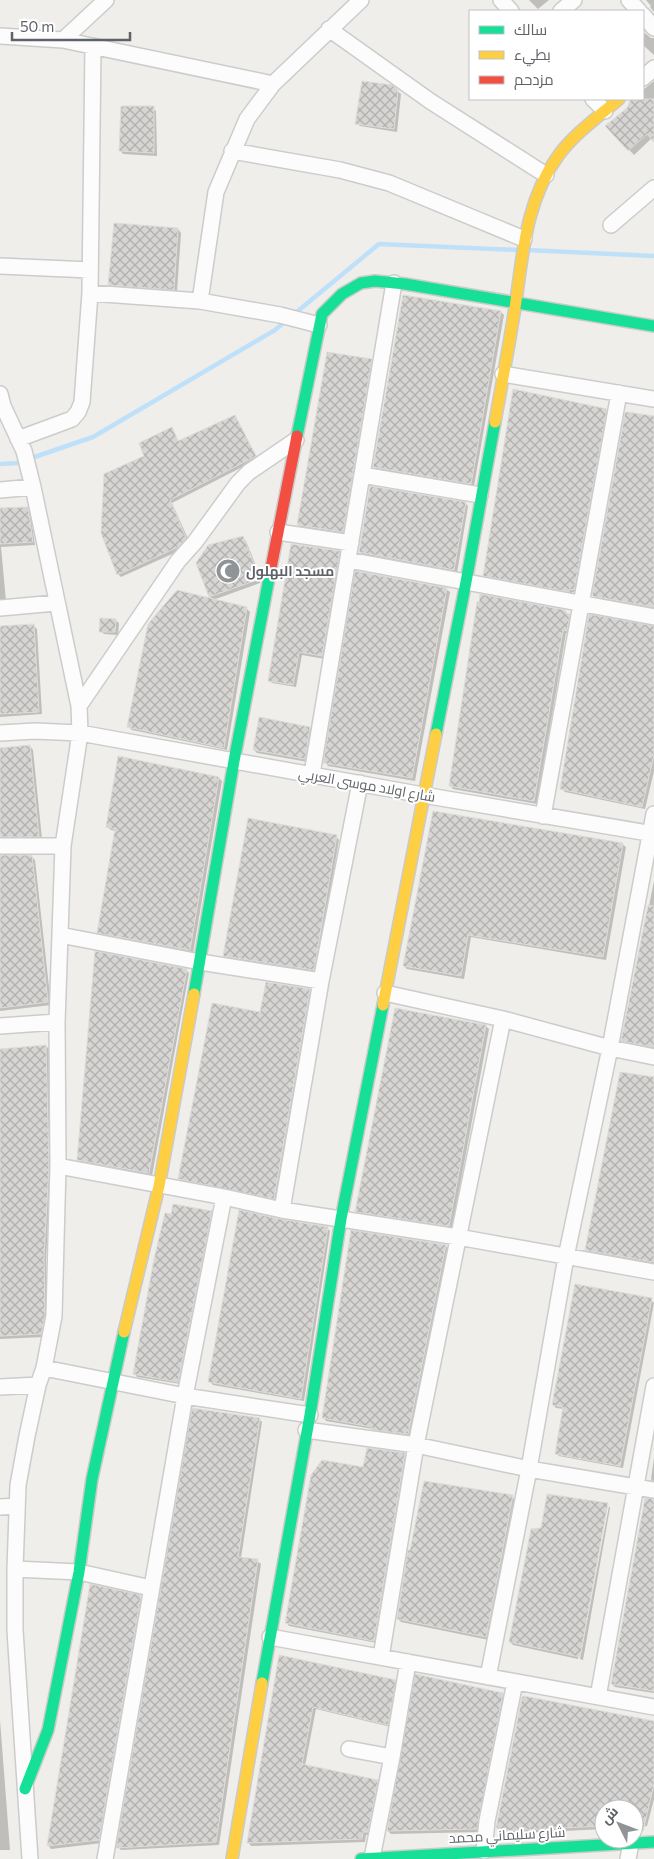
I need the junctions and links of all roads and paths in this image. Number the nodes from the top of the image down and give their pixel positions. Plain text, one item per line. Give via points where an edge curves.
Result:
1 (106, 0) edge
2 (361, 0) edge
3 (501, 0) edge
4 (574, 0) edge
5 (629, 0) edge
6 (510, 10) edge
7 (562, 10) edge
8 (638, 10) edge
9 (644, 16) edge
10 (654, 28) edge
11 (329, 29) junction
12 (0, 36) edge
13 (63, 40) junction
14 (93, 46) junction
15 (654, 68) edge
16 (644, 77) edge
17 (272, 84) junction
18 (594, 100) edge
19 (618, 100) edge
20 (605, 111) junction
21 (232, 151) junction
22 (546, 175) junction
23 (654, 188) edge
24 (611, 225) dead end
25 (524, 238) junction
26 (0, 266) edge
27 (90, 270) junction
28 (394, 283) junction
29 (90, 294) junction
30 (200, 301) junction
31 (516, 301) junction
32 (319, 325) junction
33 (654, 326) edge
34 (502, 374) junction
35 (619, 393) junction
36 (0, 394) edge
37 (654, 399) edge
38 (296, 440) junction
39 (21, 445) junction
40 (362, 475) junction
41 (33, 488) junction
42 (0, 490) edge
43 (480, 495) junction
44 (278, 532) junction
45 (351, 543) junction
46 (348, 560) junction
47 (466, 582) junction
48 (56, 602) junction
49 (582, 603) junction
50 (0, 608) edge
51 (654, 617) edge
52 (79, 706) junction
53 (0, 733) edge
54 (80, 733) junction
55 (234, 761) junction
56 (312, 774) junction
57 (360, 783) junction
58 (423, 795) junction
59 (654, 814) edge
60 (543, 816) junction
61 (652, 833) edge
62 (0, 846) edge
63 (63, 846) junction
64 (60, 935) junction
65 (200, 962) junction
66 (321, 981) junction
67 (385, 993) junction
68 (503, 1020) junction
69 (57, 1022) junction
70 (0, 1026) edge
71 (610, 1048) junction
72 (654, 1057) edge
73 (58, 1166) junction
74 (159, 1186) junction
75 (224, 1197) junction
76 (282, 1210) junction
77 (341, 1219) junction
78 (458, 1237) junction
79 (566, 1257) junction
80 (654, 1272) edge
81 (44, 1368) junction
82 (112, 1381) junction
83 (38, 1385) junction
84 (0, 1386) edge
85 (654, 1386) edge
86 (185, 1396) junction
87 (308, 1423) junction
88 (416, 1445) junction
89 (529, 1469) junction
90 (636, 1488) junction
91 (654, 1490) edge
92 (17, 1506) junction
93 (0, 1507) edge
94 (15, 1569) junction
95 (79, 1572) junction
96 (151, 1588) junction
97 (8, 1631) edge
98 (270, 1636) junction
99 (381, 1657) junction
100 (408, 1662) junction
101 (488, 1677) junction
102 (515, 1682) junction
103 (598, 1697) junction
104 (654, 1707) edge
105 (349, 1749) dead end
106 (392, 1756) junction
107 (25, 1789) junction
108 (594, 1845) edge
109 (484, 1851) junction
110 (366, 1858) edge
111 (30, 1859) edge
112 (105, 1859) edge
113 (232, 1859) edge

1 - 13 street
2 - 11 street
3 - 6 street
4 - 7 street
5 - 8 street
9 - 10 street
11 - 17 street
11 - 22 street via 430,101
12 - 13 street
13 - 14 street
14 - 17 street
14 - 27 street
15 - 16 street
17 - 21 street via 247,119
18 - 20 street
19 - 20 street
20 - 22 street via 559,155
21 - 25 street via 340,170 389,183
21 - 30 street via 216,192
22 - 25 street via 531,210
23 - 24 street
25 - 31 street
26 - 27 street
27 - 29 street
28 - 31 street
28 - 32 street via 368,281 354,286 330,304
28 - 40 street
29 - 30 street
29 - 39 street via 82,402 78,412 72,419
30 - 32 street
31 - 33 street
31 - 34 street
32 - 38 street
34 - 35 street
34 - 43 street
35 - 37 street
35 - 49 street
36 - 39 street
38 - 44 street
38 - 52 street via 238,483 178,561
39 - 41 street
40 - 43 street
40 - 45 street
41 - 42 street
41 - 48 street
43 - 47 street
44 - 45 street
44 - 55 street
45 - 46 street
46 - 47 street
46 - 56 street
47 - 49 street
47 - 58 street
48 - 50 street
48 - 52 street
49 - 51 street
49 - 60 street
52 - 54 street
53 - 54 street, شارع اولاد موسى العربي
54 - 55 street, شارع اولاد موسى العربي
54 - 63 street
55 - 56 street, شارع اولاد موسى العربي
55 - 65 street
56 - 57 street, شارع اولاد موسى العربي
57 - 58 street, شارع اولاد موسى العربي
57 - 66 street
58 - 60 street, شارع اولاد موسى العربي
58 - 67 street
59 - 61 street
60 - 61 street, شارع اولاد موسى العربي
61 - 71 street
62 - 63 street
63 - 64 street
64 - 65 street
64 - 69 street
65 - 66 street
65 - 74 street
66 - 76 street
67 - 68 street
67 - 77 street
68 - 71 street
68 - 78 street
69 - 70 street
69 - 73 street
71 - 72 street
71 - 79 street
73 - 74 street
73 - 81 street via 54,1316
74 - 75 street
74 - 82 street
75 - 76 street
75 - 86 street
76 - 77 street
77 - 78 street
77 - 87 street
78 - 79 street
78 - 88 street
79 - 80 street
79 - 89 street
81 - 82 street
81 - 83 street
82 - 86 street
82 - 95 street via 92,1479
83 - 84 street
83 - 92 street
85 - 90 street
86 - 87 street
86 - 96 street
87 - 88 street
87 - 98 street
88 - 89 street
88 - 99 street
89 - 90 street
89 - 101 street
90 - 91 street
90 - 103 street
92 - 93 street
92 - 94 street
94 - 95 street
94 - 97 street
95 - 96 street
95 - 107 street via 48,1730
96 - 112 street
97 - 107 street
98 - 99 street
98 - 113 street
99 - 100 street
100 - 101 street
100 - 106 street
101 - 102 street
102 - 103 street
102 - 109 street
103 - 104 street
105 - 106 street
106 - 110 street
107 - 111 street
108 - 109 street, شارع سليماني محمد
109 - 110 street, شارع سليماني محمد

